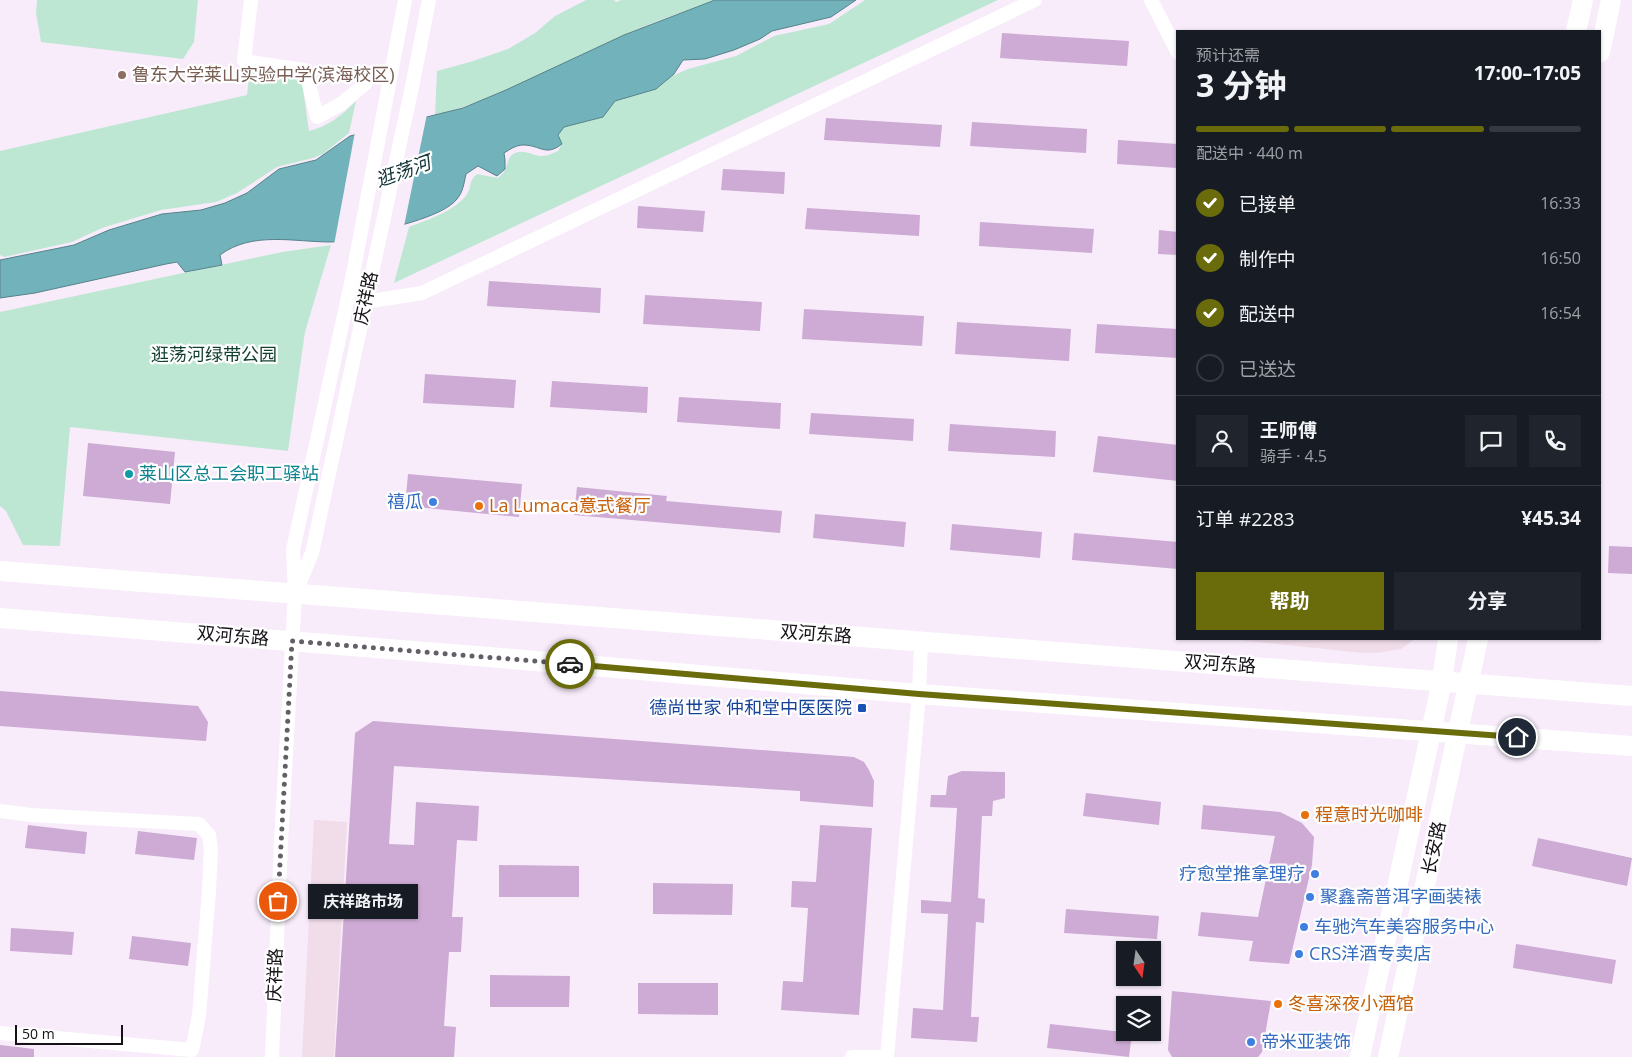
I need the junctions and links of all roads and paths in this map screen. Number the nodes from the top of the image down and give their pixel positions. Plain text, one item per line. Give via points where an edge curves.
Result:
1 (252, 0) edge
2 (405, 0) edge
3 (429, 0) edge
4 (1035, 0) edge
5 (1151, 0) edge
6 (1583, 0) edge
7 (1611, 0) edge
8 (1576, 30) edge
9 (1601, 47) edge
10 (1176, 48) edge
11 (366, 84) dead end
12 (365, 302) junction
13 (0, 571) edge
14 (295, 594) junction
15 (0, 618) edge
16 (1448, 640) edge
17 (1478, 640) edge
18 (292, 641) junction
19 (921, 642) junction
20 (1442, 681) junction
21 (1469, 683) junction
22 (919, 694) junction
23 (1632, 696) edge
24 (1432, 730) junction
25 (1459, 732) junction
26 (1632, 746) edge
27 (0, 811) edge
28 (0, 1033) edge
29 (272, 1057) edge
30 (852, 1057) edge
31 (888, 1057) edge
32 (1360, 1057) edge
33 (1388, 1057) edge

1 - 11 street via 244,61 304,70 317,117 341,104
2 - 14 street, 庆祥路 via 355,262 293,550
3 - 12 street, 庆祥路
4 - 12 street via 422,293
5 - 10 street
6 - 8 street
7 - 9 street
12 - 14 street, 庆祥路 via 312,553
13 - 14 street, 双河东路
14 - 18 street, 庆祥路
14 - 19 street, 双河东路
15 - 18 street, 双河东路
16 - 20 street, 长安路
17 - 21 street, 长安路
18 - 22 street, 双河东路
18 - 29 street, 庆祥路
19 - 20 street, 双河东路
19 - 22 street
20 - 21 street, 双河东路
20 - 24 street, 长安路
21 - 23 street, 双河东路
21 - 25 street, 长安路
22 - 24 street, 双河东路
22 - 31 street
24 - 25 street, 双河东路
24 - 32 street, 长安路
25 - 26 street, 双河东路
25 - 33 street, 长安路
27 - 28 street via 199,824 208,835 211,849 199,1016 192,1050
30 - 31 street

